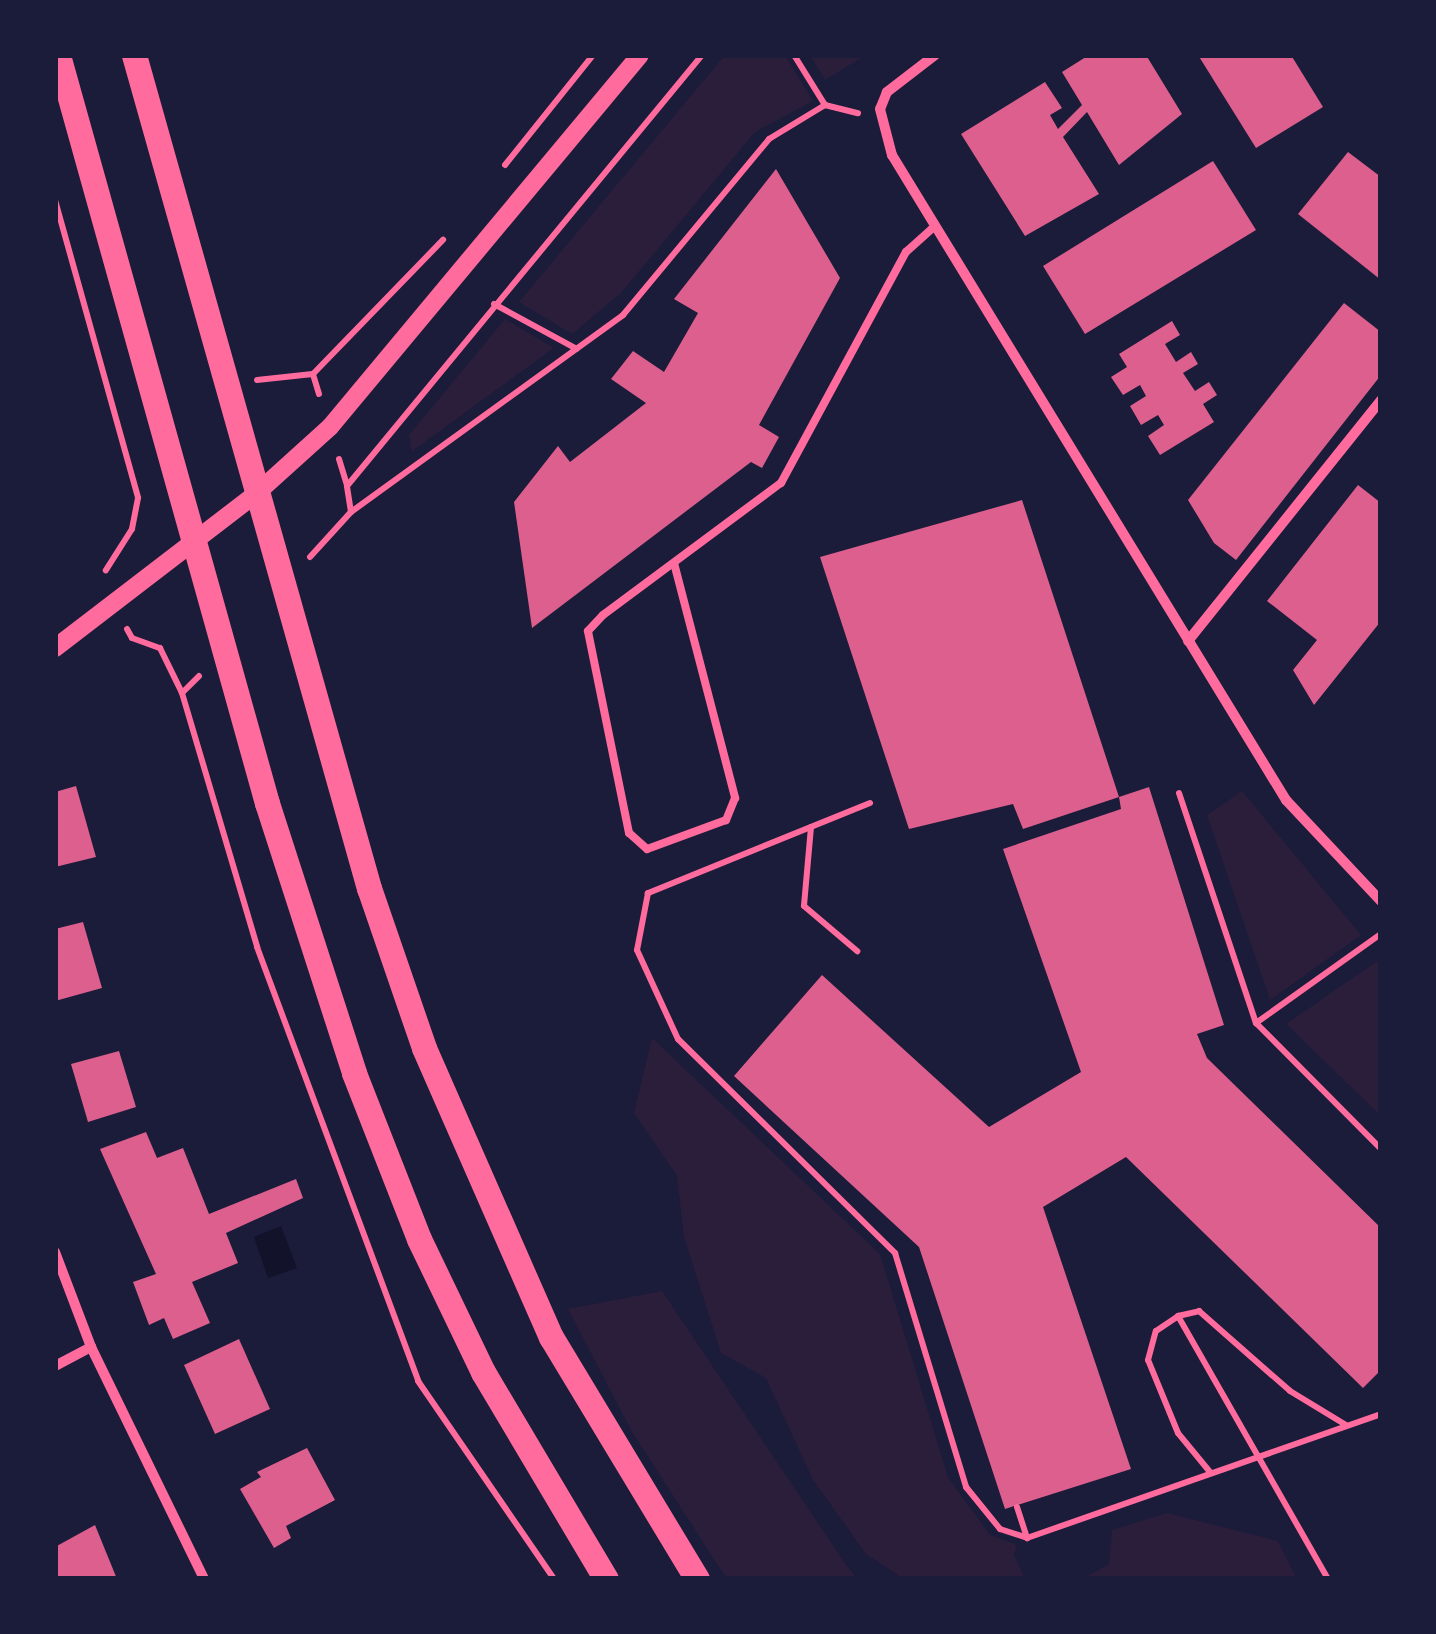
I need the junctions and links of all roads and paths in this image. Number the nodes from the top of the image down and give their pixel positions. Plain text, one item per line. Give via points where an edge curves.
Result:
1 (58, 55) edge
2 (134, 55) edge
3 (640, 55) edge
4 (702, 55) edge
5 (794, 55) edge
6 (935, 55) edge
7 (826, 105) junction
8 (878, 119) junction
9 (935, 226) junction
10 (494, 304) junction
11 (577, 349) junction
12 (1381, 400) edge
13 (258, 492) junction
14 (195, 541) junction
15 (674, 562) junction
16 (1188, 641) junction
17 (55, 648) edge
18 (1179, 793) dead end
19 (870, 802) dead end
20 (811, 827) junction
21 (1381, 901) edge
22 (1381, 934) edge
23 (858, 952) dead end
24 (1256, 1022) junction
25 (1381, 1149) edge
26 (55, 1252) edge
27 (1178, 1316) junction
28 (91, 1346) junction
29 (55, 1366) edge
30 (1381, 1414) edge
31 (1347, 1425) junction
32 (1260, 1453) junction
33 (1210, 1472) junction
34 (1017, 1507) dead end
35 (1027, 1538) junction
36 (204, 1579) edge
37 (606, 1579) edge
38 (696, 1579) edge
39 (1328, 1579) edge

1 - 14 main road
2 - 13 main road
3 - 13 street via 399,350
4 - 10 path
5 - 7 path
6 - 8 street via 887,92
7 - 8 path
7 - 11 path via 769,139 623,315
8 - 9 street
9 - 15 lane via 906,252 780,483
9 - 16 street
10 - 11 path
10 - 11 path via 347,486 351,512
12 - 16 street
13 - 14 street
13 - 38 main road via 369,888 468,1158 551,1337
14 - 17 street
14 - 37 main road via 300,912 396,1184 484,1372
15 - 15 lane via 588,631 629,833 647,849 726,820 735,798
16 - 21 street via 1286,800
18 - 24 path
19 - 20 path
20 - 23 path via 804,906
20 - 35 path via 648,894 637,950 678,1039 895,1252 966,1487 1000,1529
22 - 24 path
24 - 25 path
26 - 28 street
27 - 31 path via 1199,1312 1290,1391
27 - 32 path
27 - 33 path via 1156,1331 1148,1360 1178,1433
28 - 29 street
28 - 36 street
30 - 31 path
31 - 32 path
32 - 33 path
32 - 39 path
33 - 35 path
34 - 35 path

